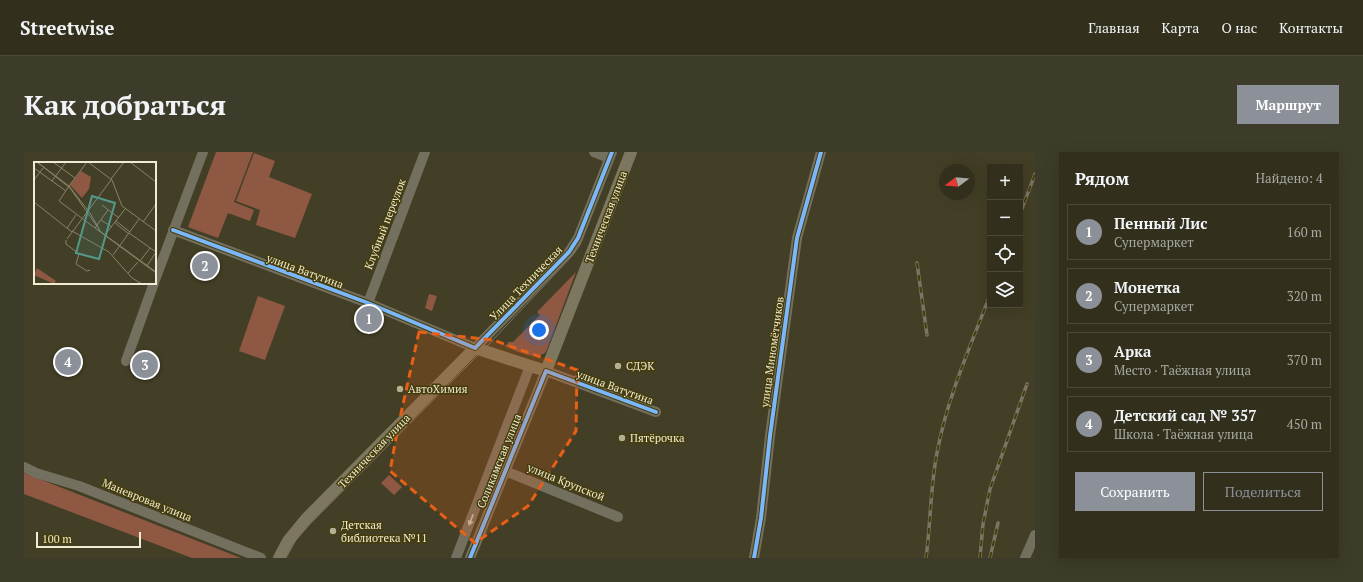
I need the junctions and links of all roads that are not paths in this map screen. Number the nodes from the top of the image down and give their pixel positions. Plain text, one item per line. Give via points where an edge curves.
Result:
1 (203, 152) edge
2 (425, 152) edge
3 (594, 152) edge
4 (631, 152) edge
5 (821, 152) edge
6 (611, 155) edge
7 (173, 230) junction
8 (156, 277) edge
9 (153, 284) edge
10 (368, 303) junction
11 (475, 348) junction
12 (126, 361) dead end
13 (530, 366) junction
14 (546, 371) junction
15 (656, 412) dead end
16 (24, 467) edge
17 (505, 471) junction
18 (618, 517) dead end
19 (1035, 535) edge
20 (261, 558) edge
21 (279, 558) edge
22 (456, 558) edge
23 (470, 558) edge
24 (754, 558) edge
25 (1025, 558) edge

1 - 7 street
2 - 10 street, Клубный переулок
3 - 6 street
4 - 14 main road, Техническая улица
5 - 24 street, улица Миномётчиков via 797,238
6 - 11 street, Улица Техническая via 578,238 568,252
7 - 8 street
7 - 10 street, улица Ватутина
9 - 12 street
10 - 11 street, улица Ватутина
11 - 13 main road, улица Ватутина
11 - 21 main road, Техническая улица via 306,519 288,540
13 - 14 main road, улица Ватутина
13 -> 22 street, Соликамская улица
14 - 15 street, улица Ватутина
14 - 17 street, Соликамская улица
16 - 20 street, Маневровая улица via 114,499
17 - 18 street, улица Крупской
17 - 23 street, Соликамская улица
19 - 25 street

